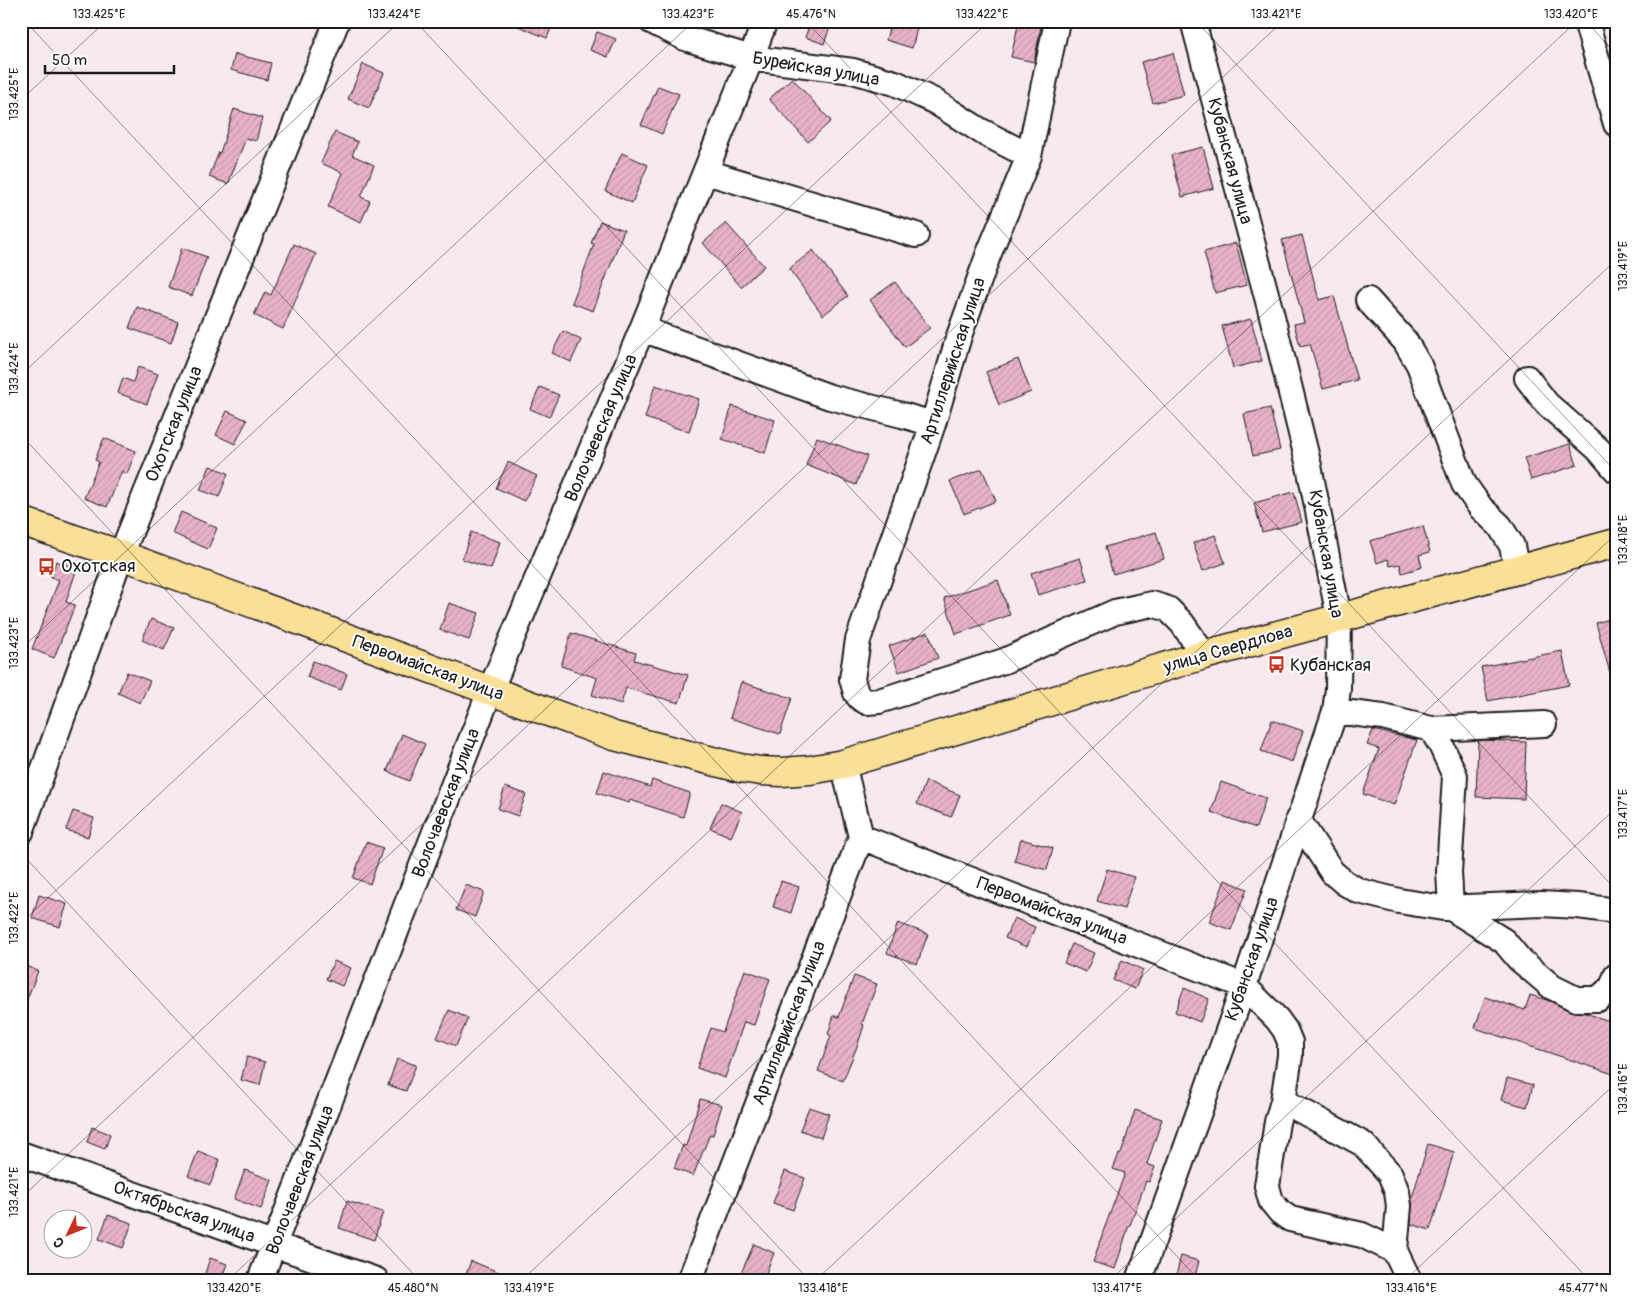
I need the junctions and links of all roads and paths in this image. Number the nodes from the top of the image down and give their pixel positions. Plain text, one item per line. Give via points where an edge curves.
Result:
1 (337, 21) edge
2 (651, 21) edge
3 (765, 21) edge
4 (1057, 21) edge
5 (1193, 21) edge
6 (1586, 21) edge
7 (752, 58) junction
8 (1616, 124) edge
9 (1029, 156) junction
10 (706, 172) junction
11 (916, 235) dead end
12 (1368, 300) dead end
13 (642, 329) junction
14 (1527, 378) dead end
15 (933, 424) junction
16 (1616, 470) edge
17 (21, 521) edge
18 (1616, 543) edge
19 (121, 555) junction
20 (1518, 571) junction
21 (1339, 617) junction
22 (1204, 655) junction
23 (490, 691) junction
24 (1335, 711) junction
25 (1544, 724) dead end
26 (1431, 730) junction
27 (843, 764) junction
28 (1298, 819) junction
29 (21, 832) edge
30 (861, 837) junction
31 (1451, 908) junction
32 (1616, 913) edge
33 (1616, 976) edge
34 (1244, 986) junction
35 (1282, 1101) junction
36 (21, 1154) edge
37 (275, 1245) junction
38 (1395, 1251) junction
39 (260, 1280) edge
40 (376, 1280) edge
41 (690, 1280) edge
42 (1139, 1280) edge
43 (1409, 1280) edge

1 - 19 street, Охотская улица
2 - 7 street, Бурейская улица via 685,38
3 - 7 street, Волочаевская улица
4 - 9 street, Артиллерийская улица
5 - 21 street, Кубанская улица via 1309,466
6 - 8 street
7 - 9 street, Бурейская улица via 854,71 895,83 934,100 981,131
7 - 10 street, Волочаевская улица
9 - 15 street, Артиллерийская улица via 959,336
10 - 11 street
10 - 13 street, Волочаевская улица
12 - 20 street via 1405,341 1419,365 1464,484 1481,508 1500,526 1512,546
13 - 15 street via 830,397
13 - 23 street, Волочаевская улица
14 - 16 street via 1547,404 1598,449
15 - 22 street, Артиллерийская улица via 858,640 852,680 860,698 867,702 878,701 1004,661 1115,612 1152,604 1168,609
17 - 19 main road, Первомайская улица
18 - 20 main road, улица Свердлова
19 - 23 main road, Первомайская улица
19 - 29 street, Охотская улица
20 - 21 main road, улица Свердлова
21 - 22 main road, улица Свердлова
21 - 24 street, Кубанская улица
22 - 27 main road, улица Свердлова
23 - 27 main road, Первомайская улица via 614,736 740,768 782,772
23 - 37 street, Волочаевская улица
24 - 26 street via 1383,717
24 - 28 street, Кубанская улица
25 - 26 street
26 - 31 street via 1455,776 1449,872
27 - 30 street
28 - 31 street via 1332,872 1345,883 1359,891 1399,902
28 - 34 street, Кубанская улица
30 - 34 street, Первомайская улица
30 - 41 street, Артиллерийская улица
31 - 32 street via 1541,904
31 - 33 street via 1504,941 1519,959 1552,987 1576,999 1598,999 1612,987
34 - 35 street via 1277,1019 1290,1042
34 - 42 street, Кубанская улица
35 - 38 street via 1364,1144 1390,1174 1400,1206
35 - 38 street via 1267,1186 1271,1201 1290,1219 1362,1235
36 - 37 street, Октябрьская улица
37 - 39 street, Волочаевская улица
37 - 40 street, Октябрьская улица
38 - 43 street

